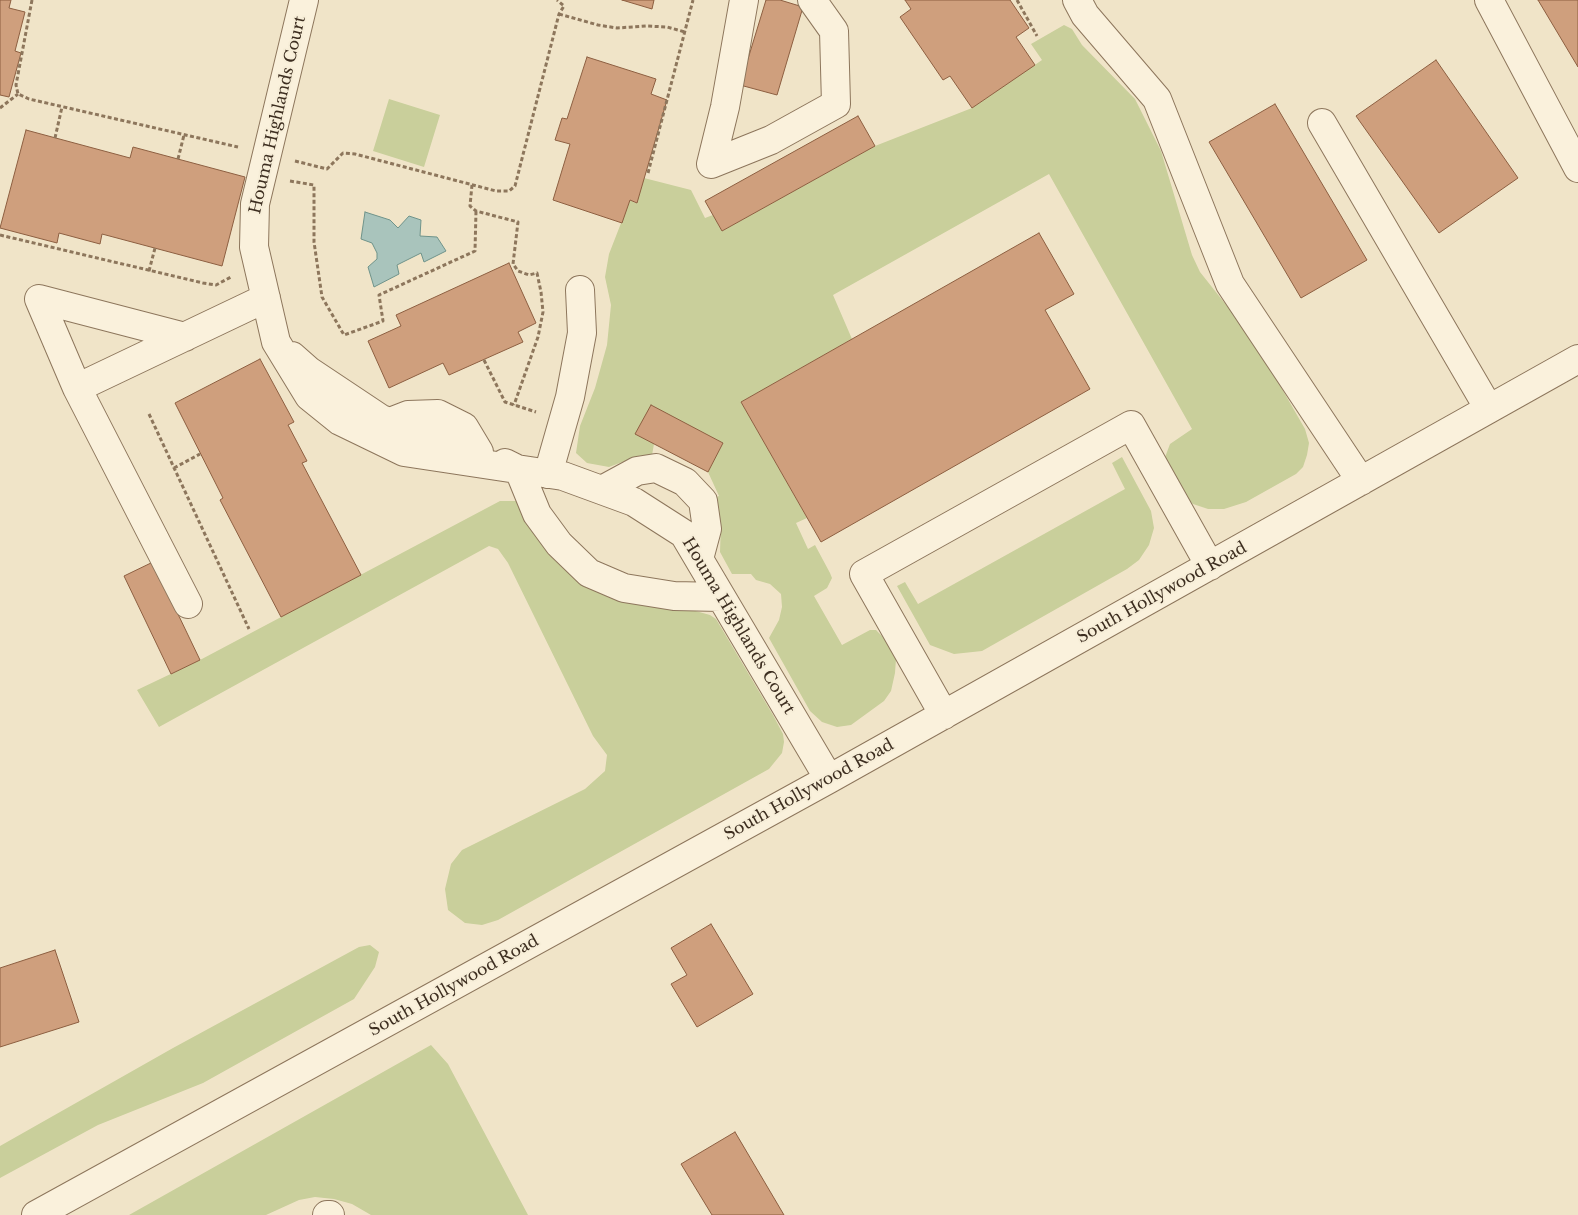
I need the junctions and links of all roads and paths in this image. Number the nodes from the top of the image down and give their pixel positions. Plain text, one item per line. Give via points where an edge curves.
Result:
1 (32, 0) edge
2 (304, 0) edge
3 (557, 0) edge
4 (693, 0) edge
5 (744, 0) edge
6 (812, 0) edge
7 (1017, 0) edge
8 (1077, 0) edge
9 (1489, 0) edge
10 (559, 14) junction
11 (685, 32) junction
12 (1037, 36) dead end
13 (18, 94) junction
14 (62, 107) junction
15 (0, 108) edge
16 (1322, 122) dead end
17 (184, 135) junction
18 (55, 138) dead end
19 (266, 154) junction
20 (178, 159) dead end
21 (291, 168) dead end
22 (1578, 168) edge
23 (648, 173) dead end
24 (290, 174) dead end
25 (472, 184) junction
26 (476, 211) junction
27 (0, 235) edge
28 (32, 236) dead end
29 (31, 242) junction
30 (156, 248) dead end
31 (149, 271) junction
32 (236, 271) dead end
33 (580, 290) dead end
34 (266, 298) junction
35 (185, 337) junction
36 (276, 342) junction
37 (1578, 359) edge
38 (484, 360) dead end
39 (77, 388) junction
40 (514, 405) junction
41 (1489, 409) junction
42 (148, 414) dead end
43 (563, 421) junction
44 (200, 454) dead end
45 (174, 468) junction
46 (519, 470) junction
47 (548, 474) junction
48 (1361, 481) junction
49 (602, 490) junction
50 (699, 559) junction
51 (1210, 566) junction
52 (721, 597) junction
53 (188, 604) dead end
54 (249, 629) dead end
55 (944, 715) junction
56 (829, 779) junction
57 (36, 1215) edge

1 - 13 path via 16,85
2 - 19 street, Houma Highlands Court
3 - 10 path via 564,6
4 - 11 path
5 - 6 street via 711,164 771,140 836,104 834,31
7 - 12 path
8 - 48 street via 1085,15 1157,99 1230,284
9 - 22 street
10 - 11 path via 598,26 667,27
10 - 25 path via 514,186 509,191 502,191
11 - 23 path
13 - 14 path
13 - 15 path
14 - 17 path
14 - 18 path
16 - 41 street
17 - 19 path
17 - 20 path
19 - 34 street, Houma Highlands Court via 255,204 254,248
21 - 25 path via 293,161 327,169 344,153
24 - 26 path via 288,181 314,185 314,242 322,297 344,335 383,321 379,295 475,251
25 - 26 path via 470,206
26 - 40 path via 518,222 513,264 518,271 529,275 537,273 541,292 543,312 538,337
27 - 29 path
28 - 29 path
29 - 31 path
30 - 31 path
31 - 32 path via 216,285 227,281
33 - 43 street via 582,333
34 - 35 street
34 - 36 street, Houma Highlands Court
35 - 39 street
35 - 39 street via 39,299
36 - 46 street via 309,371 390,422 479,452
36 - 46 street, Houma Highlands Court via 309,396 340,421 404,452
37 - 41 street, South Hollywood Road
38 - 40 path via 504,402
39 - 53 street
40 - 43 path
41 - 48 street, South Hollywood Road
42 - 45 path
43 - 47 street
44 - 45 path
45 - 54 path
46 - 47 street, Houma Highlands Court
46 - 52 street via 537,514 559,544 589,573 624,588 674,596
47 - 49 street, Houma Highlands Court
48 - 51 street, South Hollywood Road
49 - 50 street, Houma Highlands Court via 634,502 684,534
49 - 50 street via 637,471 656,468 685,482 703,501 707,529
50 - 52 street, Houma Highlands Court
51 - 55 street, South Hollywood Road
51 - 55 street via 1131,425 864,574
52 - 56 street, Houma Highlands Court
55 - 56 street, South Hollywood Road
56 - 57 street, South Hollywood Road

